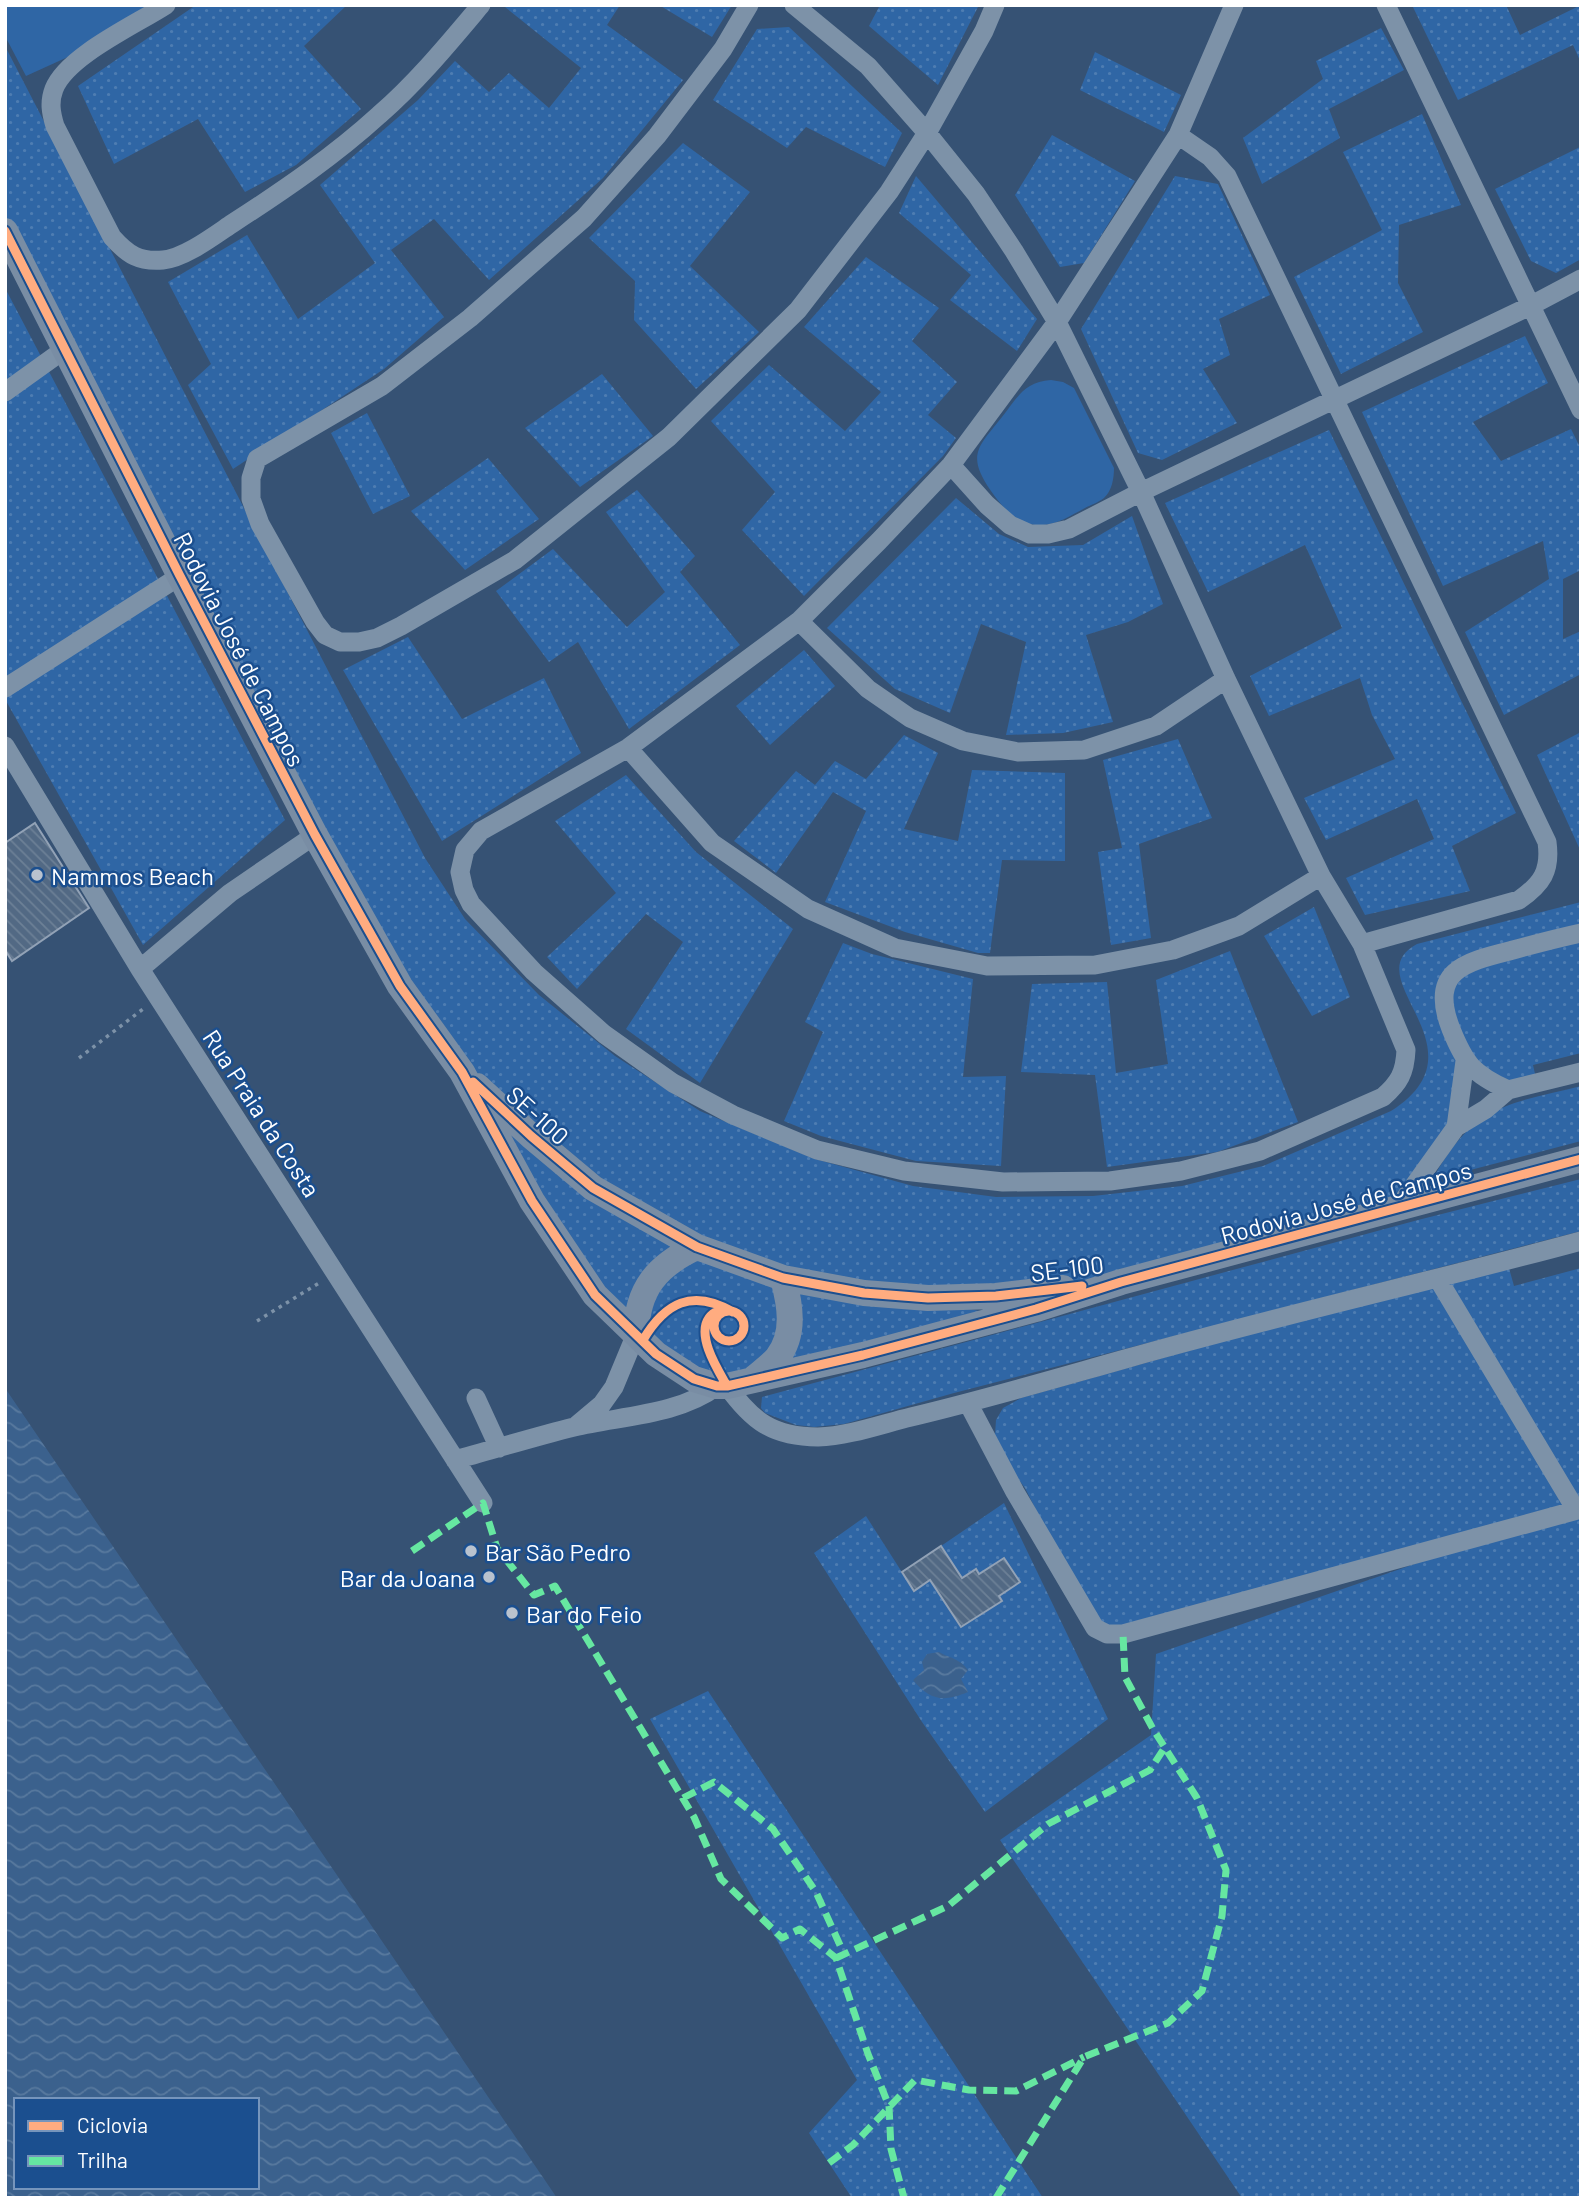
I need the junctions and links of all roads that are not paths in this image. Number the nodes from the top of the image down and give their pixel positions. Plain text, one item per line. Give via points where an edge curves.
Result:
1 (166, 5) edge
2 (481, 5) edge
3 (749, 5) edge
4 (794, 5) edge
5 (995, 5) edge
6 (1234, 5) edge
7 (1386, 5) edge
8 (927, 133) junction
9 (1178, 135) junction
10 (5, 231) edge
11 (1581, 279) edge
12 (1530, 306) junction
13 (1057, 322) junction
14 (65, 349) junction
15 (5, 392) edge
16 (1335, 399) junction
17 (1581, 410) edge
18 (951, 465) junction
19 (1141, 492) junction
20 (180, 576) junction
21 (799, 621) junction
22 (1226, 679) junction
23 (5, 688) edge
24 (5, 746) edge
25 (628, 748) junction
26 (315, 835) junction
27 (1321, 876) junction
28 (1581, 933) edge
29 (1362, 944) junction
30 (140, 970) junction
31 (1465, 1060) junction
32 (463, 1072) junction
33 (1581, 1072) edge
34 (1508, 1090) junction
35 (1456, 1127) junction
36 (1581, 1159) edge
37 (1398, 1208) junction
38 (1581, 1241) edge
39 (697, 1247) junction
40 (783, 1278) junction
41 (1438, 1279) junction
42 (1121, 1282) junction
43 (636, 1334) junction
44 (732, 1384) junction
45 (476, 1398) dead end
46 (968, 1403) junction
47 (576, 1427) junction
48 (499, 1448) junction
49 (455, 1460) junction
50 (483, 1503) dead end
51 (1578, 1509) edge

1 - 2 street via 63,72 50,108 54,126 112,237 125,252 142,260 166,260 194,248 300,179 379,116 430,66
3 - 8 street via 723,50 657,136 584,218 470,318 382,386 257,459 251,499 260,524 325,635 341,642 377,638 516,560 668,438 798,310 889,192
4 - 8 street via 868,66
5 - 8 street
6 - 9 street
7 - 12 street
8 - 13 street via 976,194
9 - 13 street
9 - 16 street via 1227,176
10 - 14 main road, Rodovia José de Campos / SE-100
11 - 12 street
12 - 16 street
12 - 17 street
13 - 18 street
13 - 19 street
14 - 15 street
14 - 20 main road, Rodovia José de Campos / SE-100
16 - 19 street
16 - 29 street via 1547,842 1549,856 1546,873 1535,889 1519,900
18 - 19 street via 987,505 1010,525 1030,534 1069,530
18 - 21 street
19 - 22 street
20 - 23 street
20 - 26 main road, Rodovia José de Campos / SE-100
21 - 22 street via 868,689 910,718 962,741 1018,752 1084,750 1156,726
21 - 25 street
22 - 27 street
24 - 30 street, Rua Praia da Costa
25 - 27 street via 712,843 808,909 895,948 987,966 1095,965 1173,950 1239,926
25 - 29 street via 481,831 465,850 460,872 464,890 471,904 534,972 604,1034 673,1083 733,1115 817,1150 904,1171 1003,1182 1110,1181 1181,1171 1261,1151 1383,1097 1398,1084 1406,1050
26 - 30 street via 230,893
26 - 32 main road, Rodovia José de Campos / SE-100 via 400,986
27 - 29 street
28 - 31 street via 1484,957 1463,964 1451,975 1444,1008
30 - 49 street, Rua Praia da Costa
31 - 34 street
31 - 35 street
32 - 39 main road, SE-100 / SE-100 via 593,1188
32 - 43 main road, SE-100 / SE-100 via 532,1201 595,1295
33 - 34 street
34 - 35 street
35 - 37 street
36 - 37 main road, Rodovia José de Campos
37 - 42 main road, Rodovia José de Campos
38 - 41 street
39 - 40 main road, SE-100 / SE-100
39 - 43 main road via 661,1268 645,1290 636,1315
40 - 42 main road, SE-100 / SE-100 via 864,1293 928,1298 996,1296
40 - 44 main road via 791,1315 788,1336 778,1356
41 - 46 street via 1188,1341
41 - 51 street
42 - 44 main road, SE-100 / SE-100 via 863,1355
43 - 44 main road, SE-100 / SE-100 via 656,1354 694,1379
43 - 47 street via 614,1387
44 - 46 street via 743,1409 757,1421 795,1435 820,1437 859,1430
44 - 47 street via 685,1404
45 - 48 street
46 - 51 street via 1095,1628 1107,1634 1137,1631
47 - 48 street
48 - 49 street
49 - 50 street, Rua Praia da Costa

